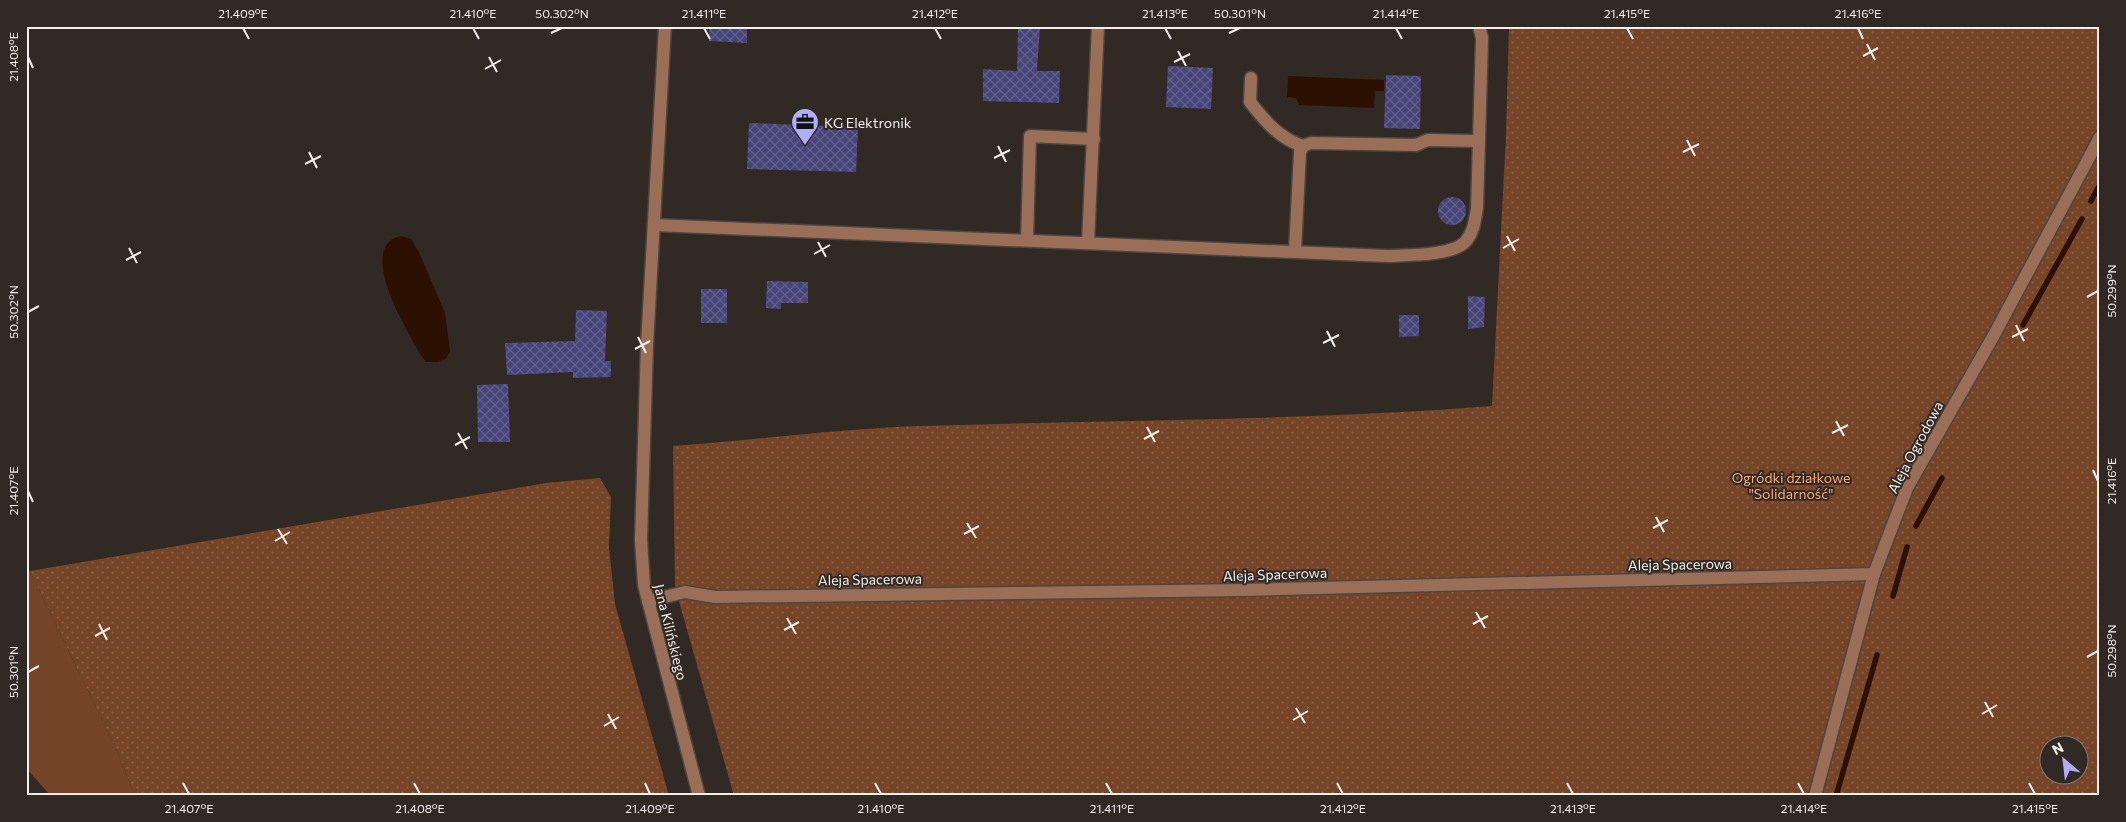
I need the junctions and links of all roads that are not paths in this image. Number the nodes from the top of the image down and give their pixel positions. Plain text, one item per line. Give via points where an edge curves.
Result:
1 (664, 26) edge
2 (1098, 26) edge
3 (1480, 26) edge
4 (1251, 78) dead end
5 (2100, 137) edge
6 (1094, 139) junction
7 (1477, 141) junction
8 (1304, 146) junction
9 (654, 225) junction
10 (1027, 240) junction
11 (1088, 243) junction
12 (1295, 251) junction
13 (1874, 574) junction
14 (648, 601) junction
15 (698, 796) edge
16 (1815, 796) edge

1 - 9 street, Jana Kilińskiego
2 - 6 street
3 - 7 street
4 - 8 street via 1250,102 1266,123 1290,142
5 - 13 street, Aleja Ogrodowa via 1994,335 1907,488
6 - 10 street via 1030,136
6 - 11 street
7 - 8 street via 1428,140 1416,145 1311,143
7 - 12 street via 1477,208 1473,228 1465,242 1440,253 1387,256
8 - 12 street via 1300,152
9 - 10 street
9 - 14 street, Jana Kilińskiego via 641,471 641,540
10 - 11 street
11 - 12 street
13 - 14 street, Aleja Spacerowa via 1244,590 715,597 678,593
13 - 16 street, Aleja Ogrodowa
14 - 15 street, Jana Kilińskiego

